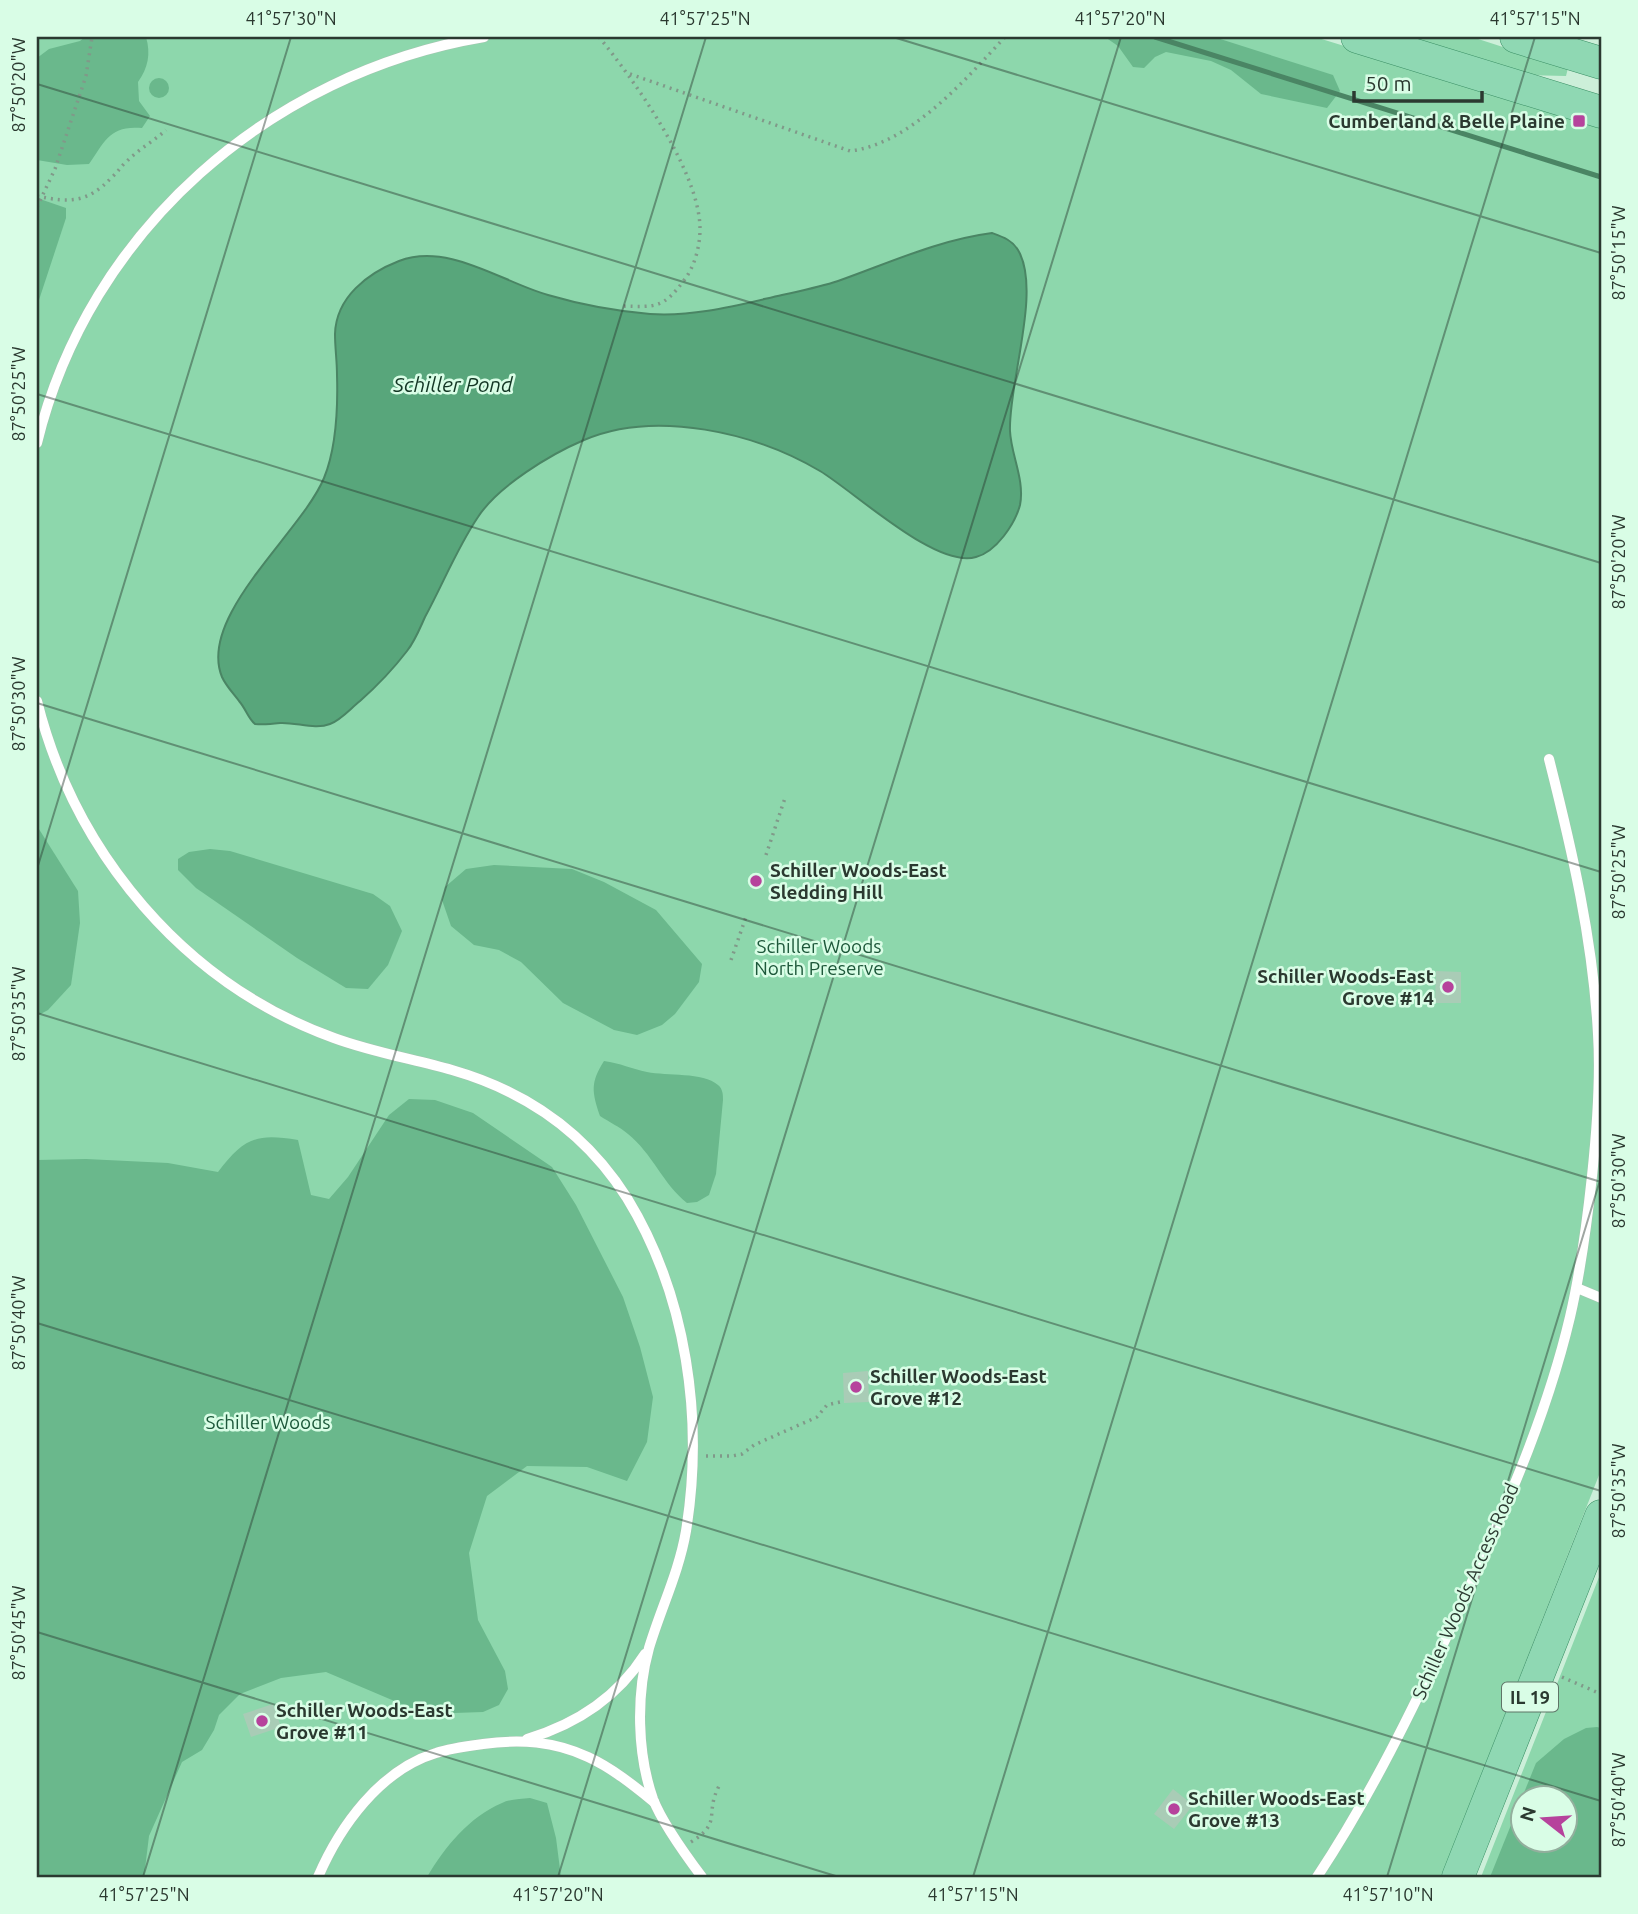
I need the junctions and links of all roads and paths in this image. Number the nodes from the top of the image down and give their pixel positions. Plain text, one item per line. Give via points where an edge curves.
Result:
1 (92, 37) edge
2 (484, 37) edge
3 (599, 37) edge
4 (1005, 37) edge
5 (1357, 37) edge
6 (1516, 37) edge
7 (1601, 63) edge
8 (629, 74) junction
9 (1601, 112) edge
10 (166, 130) dead end
11 (40, 196) edge
12 (37, 207) edge
13 (621, 306) dead end
14 (37, 443) edge
15 (37, 701) edge
16 (1549, 760) dead end
17 (785, 798) dead end
18 (766, 855) dead end
19 (747, 914) dead end
20 (731, 960) dead end
21 (1577, 1288) junction
22 (1601, 1298) edge
23 (844, 1401) dead end
24 (693, 1455) junction
25 (1601, 1516) edge
26 (650, 1647) junction
27 (1541, 1668) junction
28 (1601, 1694) edge
29 (524, 1740) junction
30 (719, 1786) dead end
31 (654, 1802) junction
32 (682, 1847) junction
33 (318, 1877) edge
34 (702, 1877) edge
35 (1317, 1877) edge
36 (1458, 1877) edge

1 - 11 path via 86,76 55,169
2 - 14 lane via 421,50 334,83 258,126 184,185 129,247 85,317 51,396
3 - 8 path
4 - 8 path via 922,118 890,140 850,151
5 - 9 main road
6 - 7 main road
8 - 13 path via 676,152 701,227 689,273 668,299 656,307
10 - 11 path via 128,159 93,195 73,201
11 - 12 path
15 - 24 lane via 64,783 98,845 151,916 207,968 252,999 324,1034 454,1071 519,1096 563,1125 599,1161 641,1224 676,1313 690,1384
16 - 21 lane, Schiller Woods Access Road via 1581,895 1598,1034 1594,1158
17 - 18 path
19 - 20 path
21 - 22 lane
21 - 35 lane, Schiller Woods Access Road via 1550,1388 1495,1531 1393,1745
23 - 24 path via 827,1405 817,1417 742,1454
24 - 26 lane via 677,1571
25 - 27 main road, IL 19
26 - 29 lane via 604,1701 566,1726
26 - 31 lane via 641,1726
27 - 28 path
27 - 36 main road, IL 19
29 - 31 lane via 587,1756
29 - 33 lane via 462,1747 414,1762 361,1805
30 - 32 path via 709,1828
31 - 32 lane
32 - 34 lane

